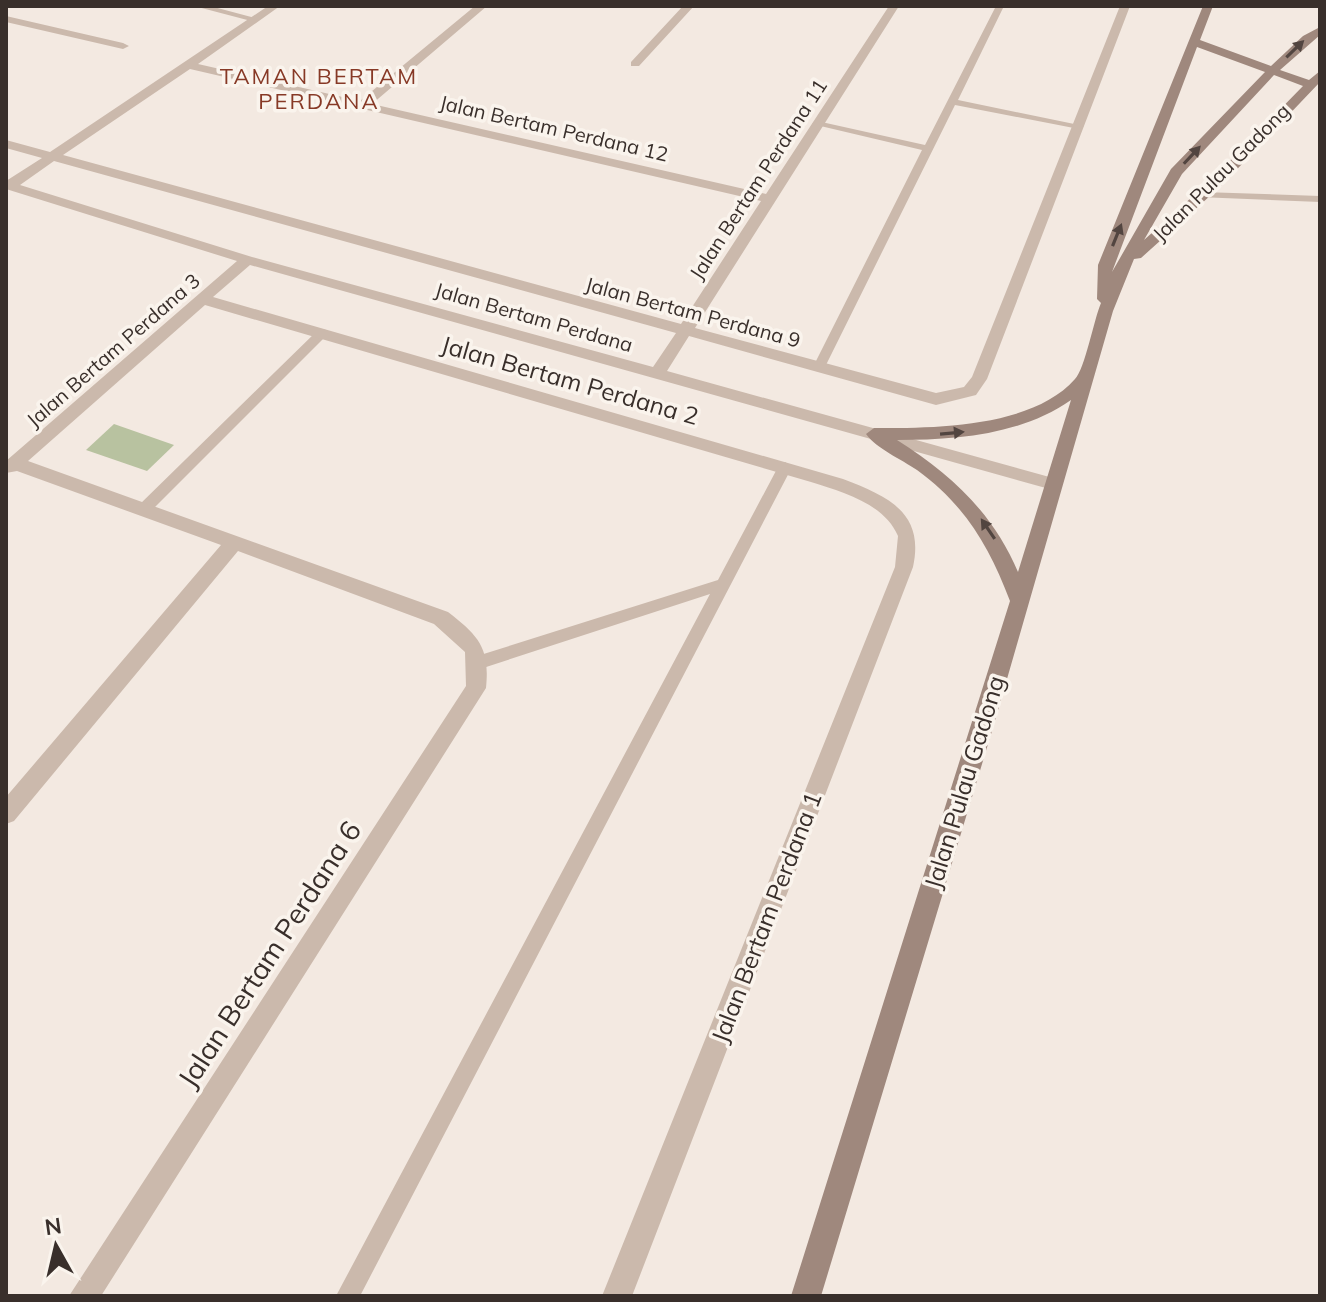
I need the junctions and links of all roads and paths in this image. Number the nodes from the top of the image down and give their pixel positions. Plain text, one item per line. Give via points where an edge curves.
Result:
1 (198, 6) edge
2 (275, 6) edge
3 (482, 6) edge
4 (689, 6) edge
5 (894, 6) edge
6 (1000, 6) edge
7 (1125, 6) edge
8 (1208, 6) edge
9 (6, 19) edge
10 (255, 19) junction
11 (1320, 30) edge
12 (1194, 42) junction
13 (123, 46) dead end
14 (635, 64) dead end
15 (189, 65) junction
16 (1272, 71) junction
17 (1314, 80) edge
18 (954, 102) junction
19 (363, 105) junction
20 (817, 124) junction
21 (1079, 126) junction
22 (6, 144) edge
23 (930, 149) junction
24 (53, 156) junction
25 (8, 186) edge
26 (1202, 195) junction
27 (770, 199) junction
28 (1320, 199) edge
29 (247, 260) junction
30 (1121, 268) junction
31 (202, 299) junction
32 (1105, 311) junction
33 (685, 331) junction
34 (322, 333) junction
35 (819, 367) junction
36 (657, 374) junction
37 (1084, 381) junction
38 (874, 434) junction
39 (10, 467) edge
40 (785, 467) junction
41 (1053, 484) junction
42 (143, 510) junction
43 (907, 537) joint
44 (234, 543) junction
45 (723, 584) junction
46 (1019, 600) junction
47 (474, 651) junction
48 (6, 814) edge
49 (84, 1296) edge
50 (348, 1296) edge
51 (617, 1296) edge
52 (806, 1296) edge

1 - 10 lane
2 - 10 street
3 - 19 street
4 - 14 street
5 - 20 street, Jalan Bertam Perdana 11
6 - 18 lane
7 - 21 street, Jalan Bertam Perdana 9
8 - 12 main road
9 - 13 street
10 - 15 street
16 -> 11 main road, Jalan Pulau Gadong
12 - 16 main road
32 -> 12 main road via 1105,265
15 - 19 street, Jalan Bertam Perdana 12
15 - 24 street
16 - 17 main road
30 -> 16 main road, Jalan Pulau Gadong via 1176,172
17 - 26 main road, Jalan Pulau Gadong
18 - 21 lane
18 - 23 lane
19 - 27 street, Jalan Bertam Perdana 12
20 - 23 lane
20 - 27 street, Jalan Bertam Perdana 11
21 - 35 street, Jalan Bertam Perdana 9 via 970,391 936,399
22 - 24 street, Jalan Bertam Perdana 9
23 - 35 lane
24 - 25 street
24 - 33 street, Jalan Bertam Perdana 9
25 - 29 street, Jalan Bertam Perdana
26 - 28 lane
26 - 30 main road, Jalan Pulau Gadong
27 - 33 street, Jalan Bertam Perdana 11
29 - 31 street, Jalan Bertam Perdana 3
29 - 36 street, Jalan Bertam Perdana
30 - 32 main road, Jalan Pulau Gadong
31 - 34 street, Jalan Bertam Perdana 2
31 - 39 street, Jalan Bertam Perdana 3
32 - 37 main road, Jalan Pulau Gadong
33 - 35 street, Jalan Bertam Perdana 9
33 - 36 street, Jalan Bertam Perdana 11
34 - 40 street, Jalan Bertam Perdana 2
34 - 42 lane
36 - 38 street, Jalan Bertam Perdana
38 -> 37 main road via 957,432 1011,423 1052,405
37 - 41 main road, Jalan Pulau Gadong
38 - 41 street, Jalan Bertam Perdana
46 -> 38 main road via 1000,547 973,510 940,477
39 - 42 street
40 - 43 street, Jalan Bertam Perdana 2 via 872,498 902,523
40 - 45 lane
41 - 46 main road, Jalan Pulau Gadong
42 - 44 street
43 - 51 street, Jalan Bertam Perdana 1 via 904,567
44 - 47 street via 441,618
44 - 48 street
45 - 47 lane
45 - 50 lane
46 - 52 main road, Jalan Pulau Gadong
47 - 49 street, Jalan Bertam Perdana 6 via 476,688

